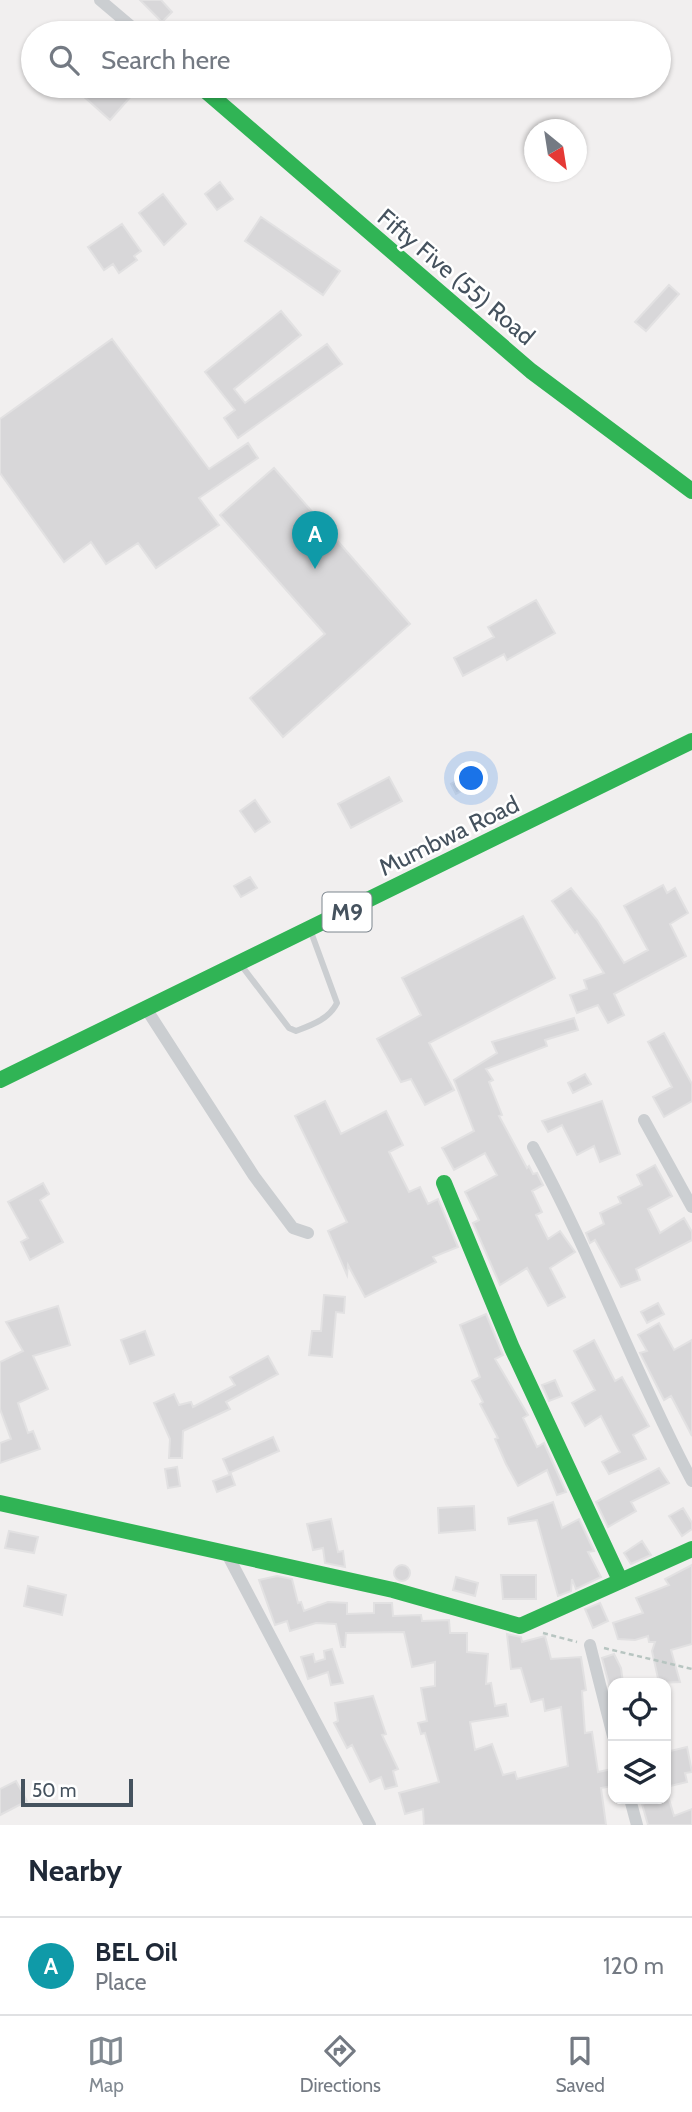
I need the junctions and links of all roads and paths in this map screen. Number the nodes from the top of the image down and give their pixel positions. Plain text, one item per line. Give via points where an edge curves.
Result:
1 (100, 0) edge
2 (125, 21) edge
3 (214, 98) edge
4 (692, 491) edge
5 (692, 741) edge
6 (310, 930) junction
7 (241, 965) junction
8 (147, 1010) junction
9 (0, 1080) edge
10 (644, 1120) dead end
11 (533, 1147) dead end
12 (444, 1183) dead end
13 (692, 1208) edge
14 (308, 1233) dead end
15 (692, 1482) edge
16 (0, 1503) edge
17 (692, 1549) edge
18 (226, 1552) junction
19 (620, 1580) junction
20 (590, 1645) dead end
21 (608, 1716) edge
22 (631, 1804) edge
23 (370, 1825) edge
24 (637, 1825) edge

1 - 2 street
3 - 4 street, Fifty Five (55) Road via 531,371
5 - 6 street, Mumbwa Road / M9
6 - 7 street, Mumbwa Road / M9
6 - 7 lane via 337,1003 332,1013 306,1027 289,1028
7 - 8 street, Mumbwa Road / M9
8 - 9 street, Mumbwa Road / M9
8 - 14 street via 254,1176 293,1228
10 - 13 street
11 - 15 street
12 - 19 street via 512,1348
16 - 18 street
17 - 19 street
18 - 19 street via 393,1590 520,1626
18 - 23 street
20 - 21 street
22 - 24 street

